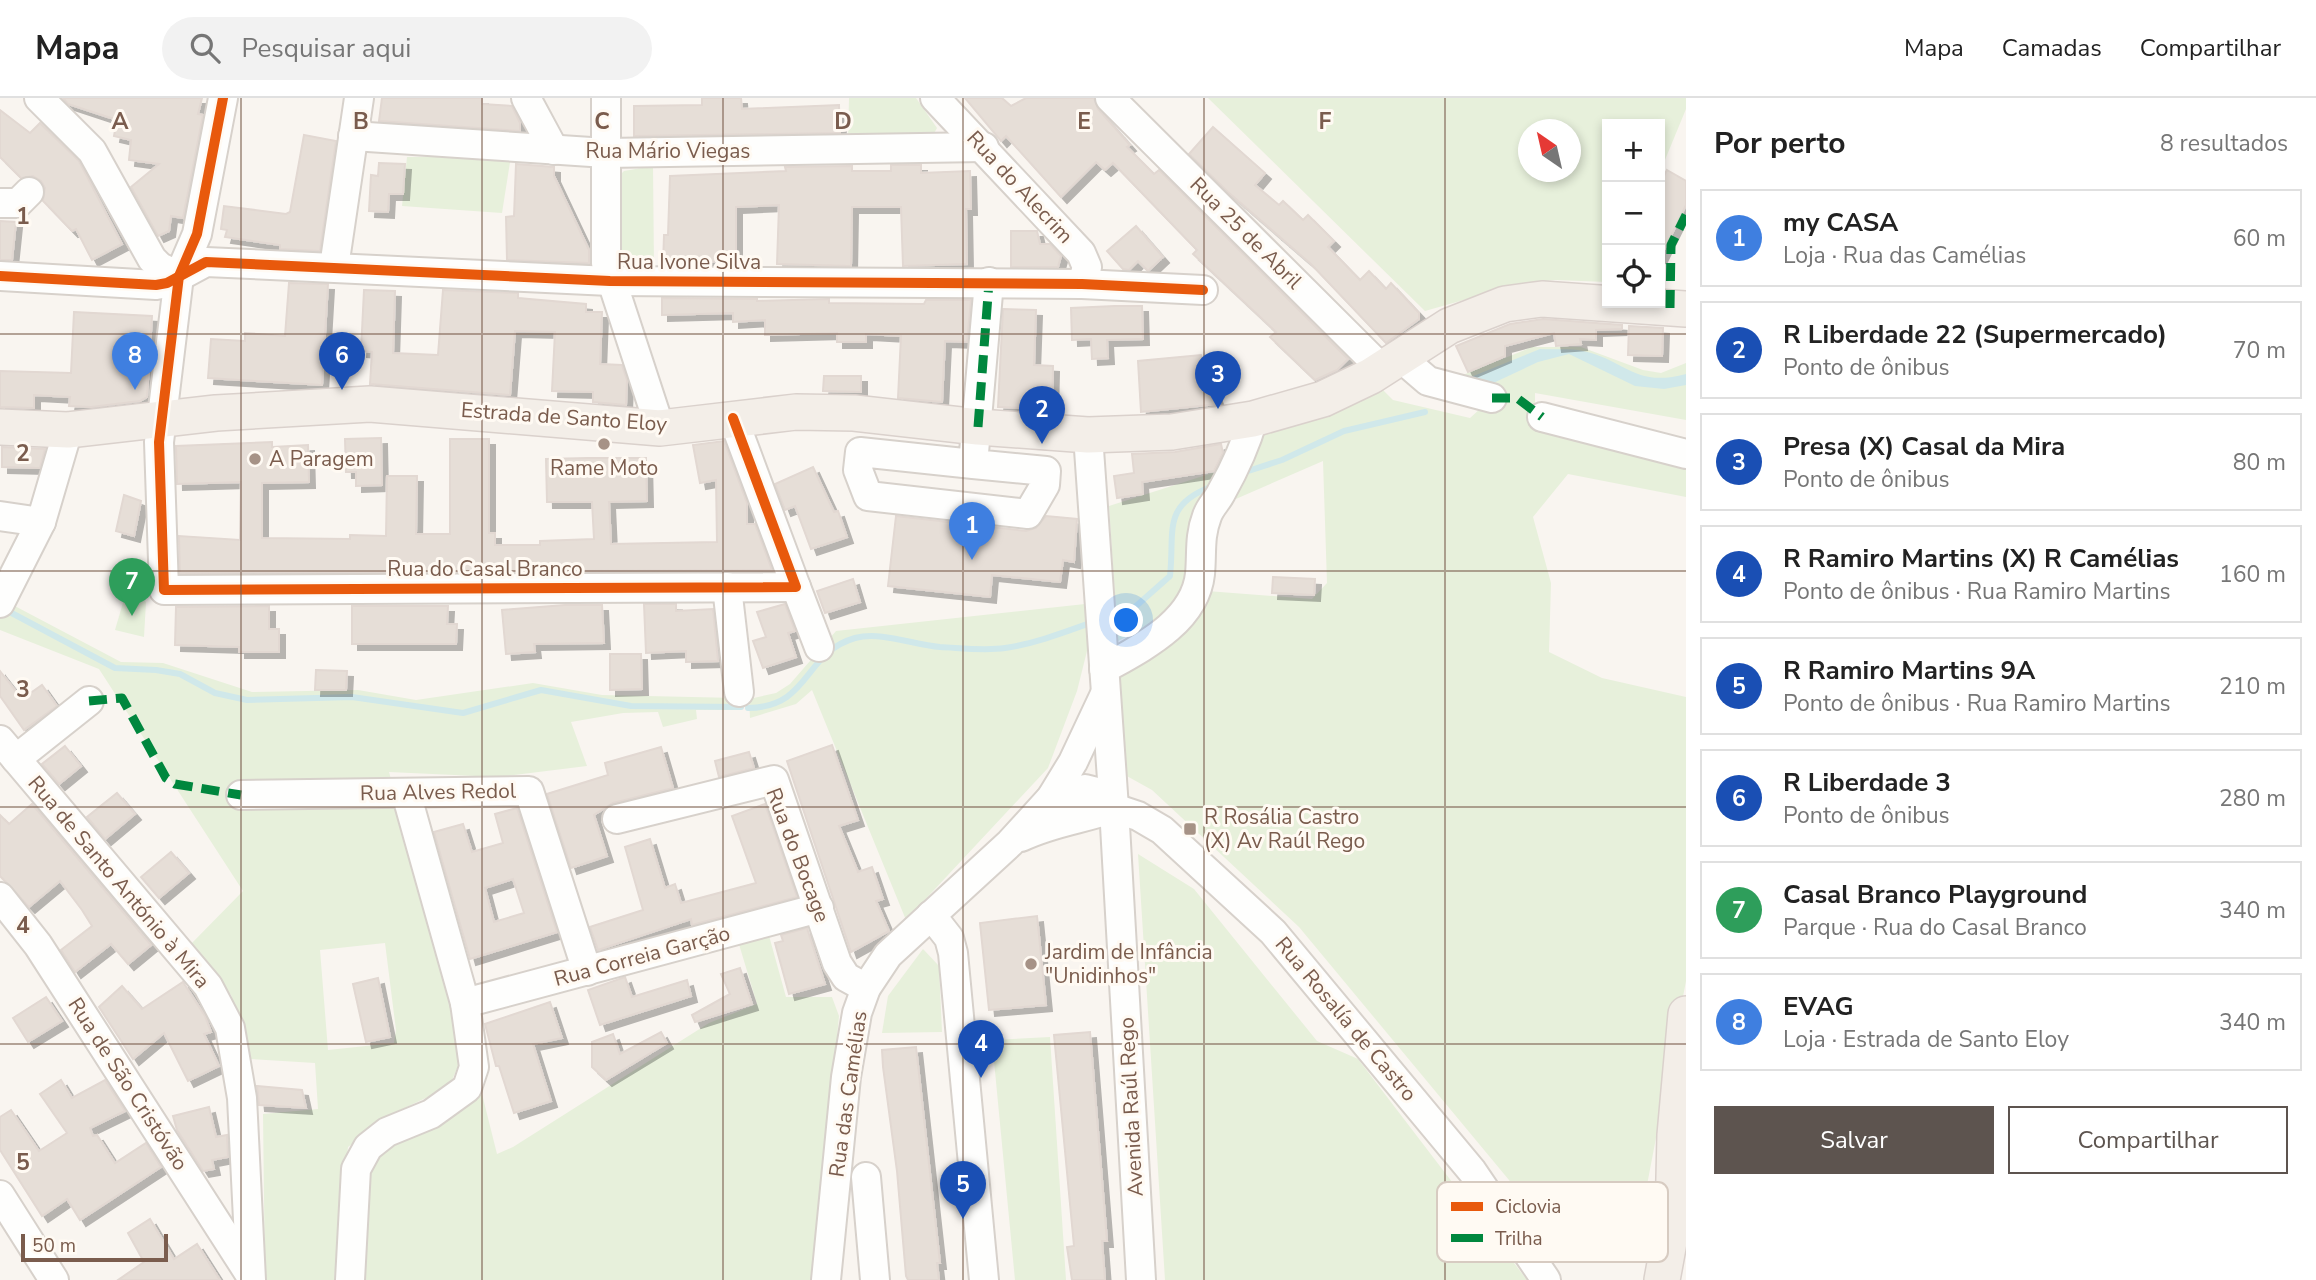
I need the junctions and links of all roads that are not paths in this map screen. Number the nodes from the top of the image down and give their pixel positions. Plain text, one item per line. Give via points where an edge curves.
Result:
1 (39, 98) edge
2 (223, 98) edge
3 (359, 98) edge
4 (526, 98) edge
5 (606, 98) edge
6 (935, 98) edge
7 (1110, 98) edge
8 (353, 136) junction
9 (984, 147) junction
10 (554, 150) junction
11 (606, 153) junction
12 (29, 192) dead end
13 (0, 203) edge
14 (334, 267) junction
15 (0, 276) edge
16 (179, 276) junction
17 (610, 281) junction
18 (989, 282) junction
19 (1082, 284) junction
20 (1203, 290) dead end
21 (1686, 309) edge
22 (1391, 363) junction
23 (1492, 398) dead end
24 (1542, 417) dead end
25 (733, 418) junction
26 (164, 419) junction
27 (1253, 419) junction
28 (0, 427) edge
29 (978, 427) junction
30 (660, 428) junction
31 (68, 430) junction
32 (1088, 435) junction
33 (1686, 454) edge
34 (973, 464) junction
35 (0, 516) edge
36 (41, 522) junction
37 (727, 587) junction
38 (796, 587) junction
39 (0, 603) edge
40 (819, 647) dead end
41 (1104, 667) junction
42 (739, 692) dead end
43 (89, 701) dead end
44 (8, 750) edge
45 (406, 793) junction
46 (241, 795) dead end
47 (1051, 798) junction
48 (1114, 808) junction
49 (618, 819) dead end
50 (1010, 843) junction
51 (0, 897) edge
52 (819, 908) junction
53 (931, 915) junction
54 (587, 971) junction
55 (866, 988) junction
56 (465, 1003) junction
57 (1686, 1014) edge
58 (866, 1177) dead end
59 (1480, 1182) edge
60 (0, 1195) edge
61 (1668, 1250) edge
62 (1536, 1262) edge
63 (1666, 1262) edge
64 (1547, 1277) edge
65 (251, 1278) edge
66 (54, 1280) edge
67 (350, 1280) edge
68 (825, 1280) edge
69 (875, 1280) edge
70 (984, 1280) edge
71 (1141, 1280) edge
72 (1662, 1280) edge

1 - 16 street via 97,158 152,259
2 - 16 street via 198,234
3 - 8 street
4 - 10 street
5 - 11 street
6 - 9 street, Rua do Alecrim
7 - 22 street, Rua 25 de Abril
8 - 10 street, Rua Mário Viegas
8 - 14 street
9 - 11 street, Rua Mário Viegas
9 - 19 street, Rua do Alecrim via 1081,253 1087,267
10 - 11 street, Rua Mário Viegas
11 - 17 street
12 - 13 street via 18,203
14 - 16 street, Rua Ivone Silva via 206,262
14 - 17 street, Rua Ivone Silva
15 - 16 street, Rua Ivone Silva via 156,285
16 - 26 street
17 - 18 street, Rua Ivone Silva
17 - 30 street
18 - 19 street, Rua Ivone Silva
18 - 29 street
19 - 20 street, Rua Ivone Silva
21 - 22 main road, Estrada de Santo Eloy via 1542,299 1505,304 1449,326
22 - 23 street, Rua 25 de Abril via 1428,381
22 - 27 main road, Estrada de Santo Eloy via 1323,399
24 - 33 street
25 - 29 main road, Estrada de Santo Eloy via 854,413
25 - 30 main road, Estrada de Santo Eloy
25 - 38 street
26 - 30 main road, Estrada de Santo Eloy via 370,404
26 - 31 main road, Estrada de Santo Eloy
26 - 37 street, Rua do Casal Branco via 159,442 164,590
27 - 32 main road, Estrada de Santo Eloy via 1172,432
27 - 41 street via 1199,538 1200,576 1188,607 1169,627
28 - 31 main road, Estrada de Santo Eloy
29 - 32 main road, Estrada de Santo Eloy
29 - 34 street
31 - 36 street
32 - 41 street, Rua das Camélias
34 - 34 street via 860,452 858,470 868,496 1028,514 1045,485 1046,471
35 - 36 street
36 - 39 street
37 - 38 street, Rua do Casal Branco
37 - 42 street
38 - 40 street
41 - 47 street, Rua das Camélias via 1073,762
41 - 48 street, Avenida Raúl Rego
43 - 44 street
44 - 65 street, Rua de Santo António à Mira via 208,986 230,1028 242,1098
45 - 46 street, Rua Alves Redol
45 - 54 street, Rua Alves Redol via 529,791
45 - 56 street
47 - 48 street, Rua Rosalía de Castro via 1085,789 1097,792
47 - 50 street, Rua das Camélias
48 - 50 street, Rua das Camélias via 1057,822
48 - 59 street, Rua Rosalía de Castro via 1163,830 1273,932
48 - 71 street, Avenida Raúl Rego
49 - 52 street, Rua do Bocage via 774,780
50 - 53 street, Rua das Camélias
51 - 65 street, Rua de São Cristóvão via 53,967
52 - 54 street, Rua Correia Garção
52 - 55 street, Rua do Bocage via 841,970
53 - 55 street, Rua das Camélias via 888,955
53 - 70 street via 949,938 953,953
54 - 56 street, Rua Correia Garção
55 - 68 street, Rua das Camélias via 846,1077
56 - 67 street via 474,1068 467,1088 431,1114 387,1132 368,1147 356,1169
57 - 61 main road via 1675,1135 1674,1220
58 - 69 street
60 - 66 street
62 - 64 street, Rua Rosalía de Castro
63 - 72 main road

